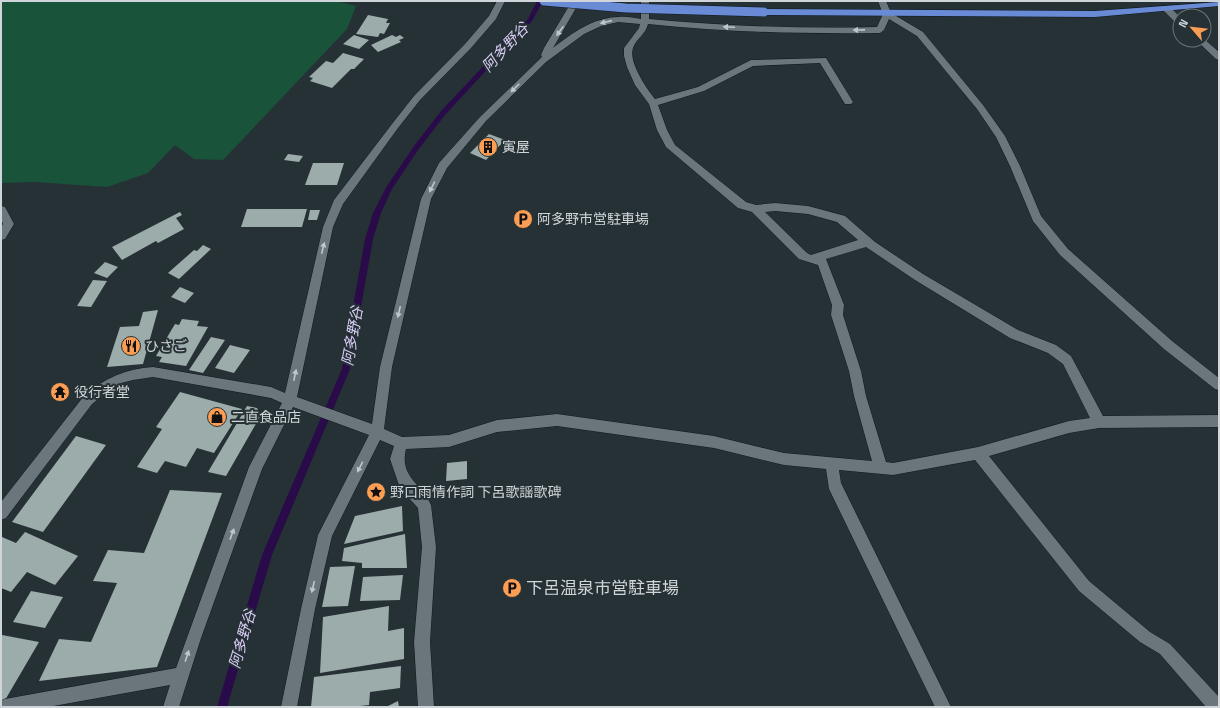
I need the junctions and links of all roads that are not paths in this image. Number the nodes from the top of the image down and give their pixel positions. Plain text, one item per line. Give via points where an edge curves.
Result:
1 (501, 1) edge
2 (544, 1) edge
3 (576, 1) edge
4 (645, 1) edge
5 (882, 1) edge
6 (1219, 4) edge
7 (1168, 9) junction
8 (1172, 13) edge
9 (887, 14) junction
10 (645, 21) junction
11 (1209, 48) edge
12 (1219, 57) edge
13 (542, 60) junction
14 (848, 102) dead end
15 (653, 103) junction
16 (756, 209) junction
17 (1, 210) edge
18 (1, 236) edge
19 (867, 242) junction
20 (817, 260) junction
21 (1219, 385) edge
22 (290, 400) junction
23 (1219, 421) edge
24 (1099, 422) junction
25 (377, 432) junction
26 (401, 443) junction
27 (978, 453) junction
28 (832, 464) junction
29 (881, 468) junction
30 (1, 513) edge
31 (181, 675) junction
32 (5, 707) edge
33 (172, 707) edge
34 (289, 707) edge
35 (426, 707) edge
36 (943, 707) edge
37 (1217, 707) edge

22 -> 1 street via 328,227 338,202 417,98 468,46 493,17
2 - 9 highway, bridge via 626,8
3 -> 13 street via 571,14
4 - 10 street
5 - 9 street
6 - 7 highway
7 - 8 street
7 - 9 highway via 1095,14
9 -> 10 street via 880,30 828,31
9 - 21 street via 920,34 980,107 1000,136 1037,218 1064,252 1168,344
10 -> 13 street via 618,19 598,24 581,32
10 - 15 street via 643,28 628,48 628,56 640,84
11 - 12 street
13 -> 25 street via 483,119 443,166 426,199 386,367
14 - 15 street via 823,60 751,64 701,89
15 - 16 street via 671,147 742,205
16 - 19 street via 775,207 808,210 841,219
16 - 20 street via 803,256
17 - 18 street via 9,224
19 - 20 street via 823,255
19 - 24 street via 919,277 1014,334 1057,352 1067,360
20 - 29 street via 822,262 838,305 837,315
22 - 25 street
22 - 30 street via 271,393 153,372 114,380 88,400
31 -> 22 street via 256,467
23 - 24 street
24 - 27 street via 1069,427
25 - 26 street
25 -> 34 street via 325,535
26 - 28 street via 449,441 497,426 557,420 714,442 784,459
26 - 35 street via 398,459 405,483 424,505 429,547 422,642
27 - 29 street via 893,469
27 - 37 street via 1084,586 1145,637 1165,649
28 - 29 street
28 - 36 street via 834,484
31 - 32 street
31 - 33 street

